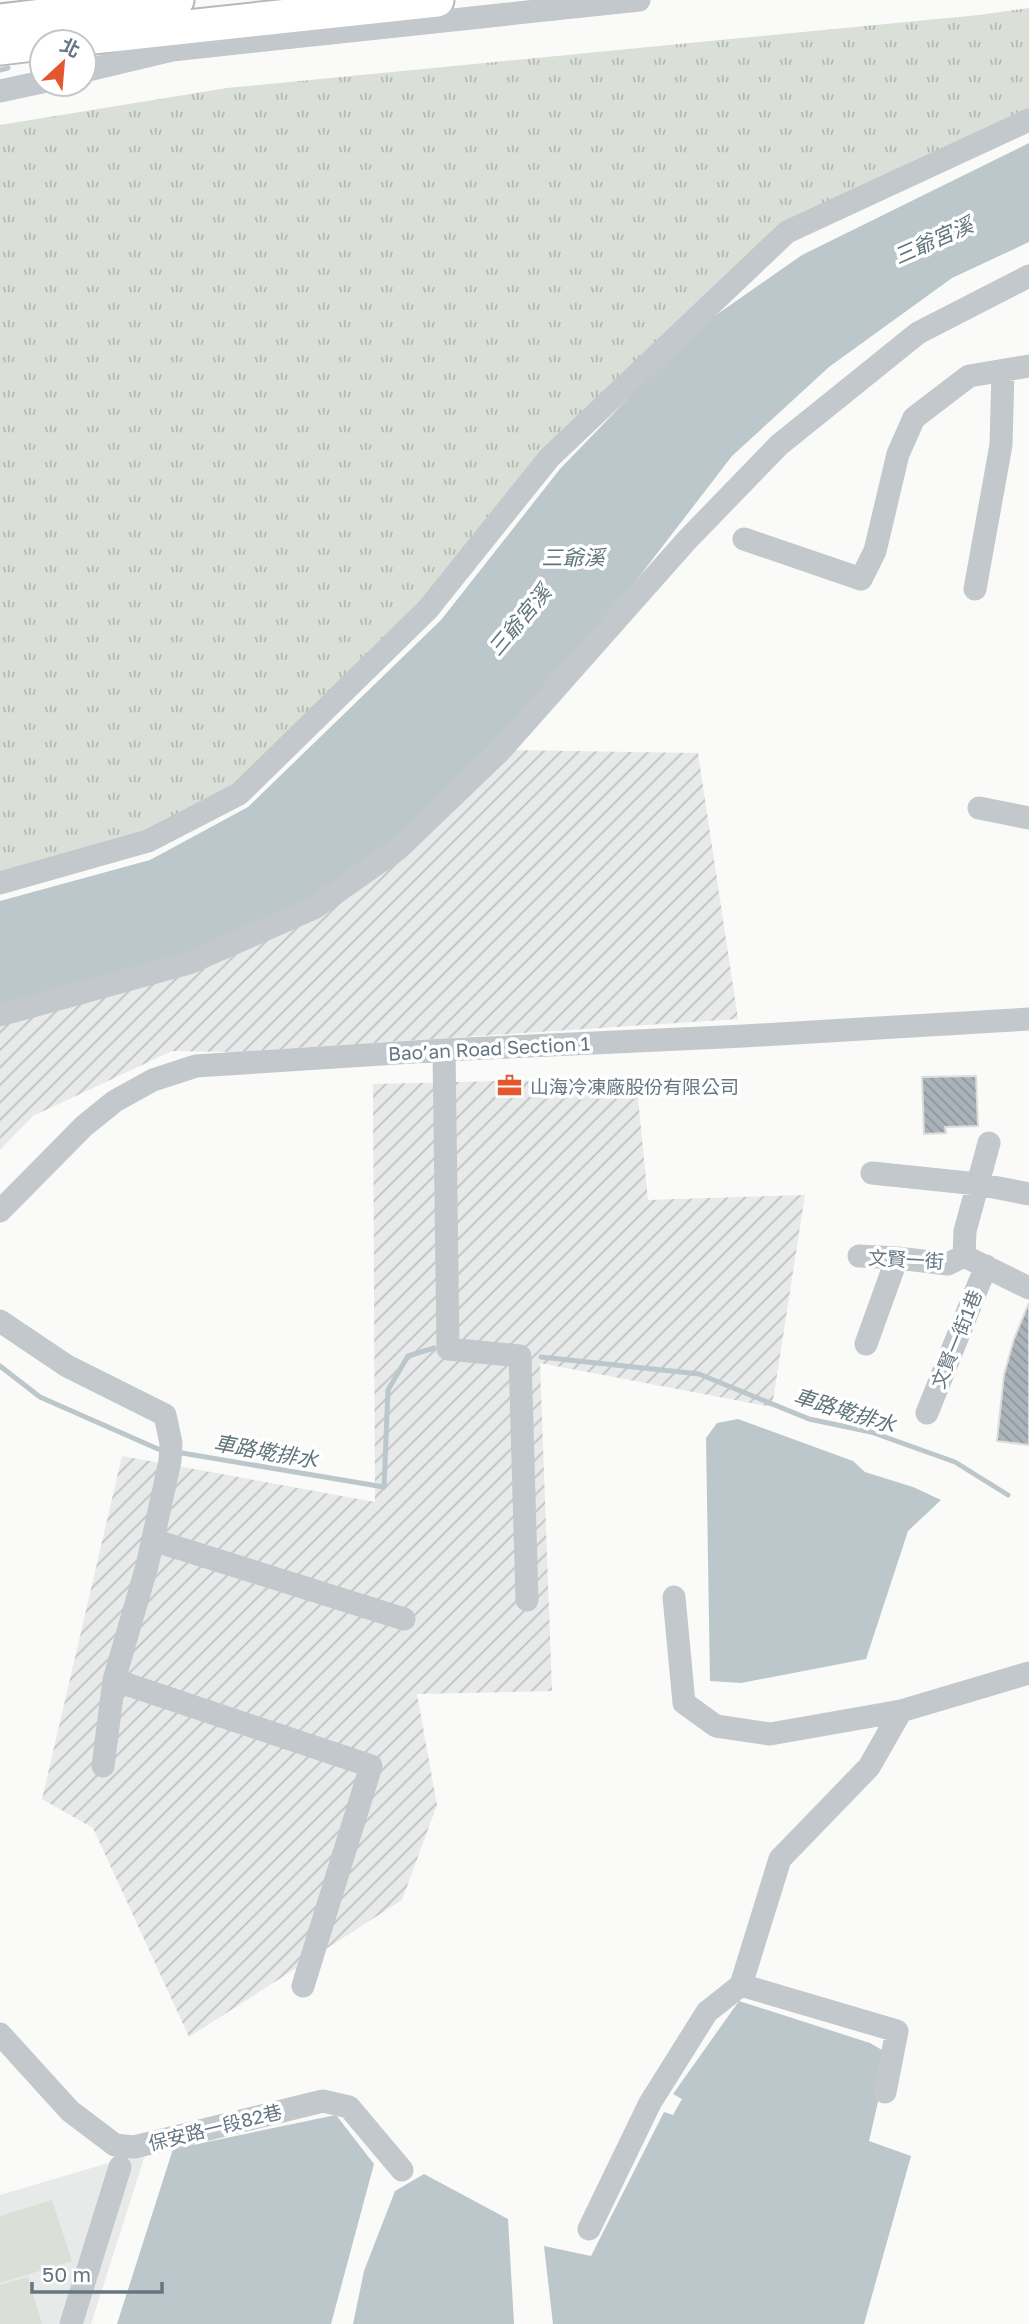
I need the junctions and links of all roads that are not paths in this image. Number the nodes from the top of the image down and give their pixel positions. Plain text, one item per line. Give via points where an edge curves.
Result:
1 (437, 0) edge
2 (639, 0) edge
3 (0, 20) edge
4 (173, 20) edge
5 (98, 29) edge
6 (28, 31) edge
7 (28, 40) edge
8 (0, 48) edge
9 (98, 63) edge
10 (28, 85) edge
11 (0, 91) edge
12 (1029, 120) edge
13 (1029, 276) edge
14 (1029, 366) edge
15 (1003, 371) junction
16 (744, 539) dead end
17 (975, 589) dead end
18 (979, 808) dead end
19 (1029, 818) edge
20 (0, 883) edge
21 (0, 1016) edge
22 (1029, 1019) edge
23 (444, 1050) junction
24 (989, 1143) dead end
25 (872, 1173) dead end
26 (978, 1184) junction
27 (1029, 1194) edge
28 (0, 1211) edge
29 (859, 1256) dead end
30 (964, 1256) junction
31 (897, 1258) junction
32 (986, 1266) junction
33 (1029, 1288) edge
34 (0, 1321) edge
35 (866, 1344) dead end
36 (927, 1413) dead end
37 (153, 1541) junction
38 (674, 1597) dead end
39 (527, 1600) dead end
40 (404, 1619) dead end
41 (1029, 1673) edge
42 (114, 1680) junction
43 (901, 1711) junction
44 (103, 1766) dead end
45 (741, 1985) junction
46 (303, 1986) dead end
47 (0, 2034) edge
48 (885, 2092) dead end
49 (120, 2167) dead end
50 (402, 2170) dead end
51 (589, 2229) dead end
52 (71, 2324) edge

1 - 4 highway
2 - 4 street
3 - 6 highway
4 - 5 highway
4 - 9 street
7 - 8 highway
10 - 11 street
12 - 20 street via 787,232 549,458 428,609 239,794 148,841
13 - 21 street via 918,332 779,445 687,540 501,750 400,848 314,908 189,962
14 - 15 street
15 - 16 street via 969,376 914,418 898,454 875,551 860,579
15 - 17 street via 1001,445
18 - 19 street
22 - 23 street, Bao’an Road Section 1
23 - 28 street, Bao’an Road Section 1 via 210,1064 166,1075 127,1094 94,1118
23 - 39 street via 448,1349 520,1356
24 - 26 street
25 - 26 street
26 - 27 street
26 - 30 street via 965,1231
29 - 31 street, 文賢一街
30 - 31 street, 文賢一街 via 948,1264
30 - 32 street, 文賢一街
31 - 35 street
32 - 33 street, 文賢一街
32 - 36 street, 文賢一街1巷
34 - 37 street via 67,1366 165,1415 171,1452
37 - 40 street
37 - 42 street
38 - 43 street via 684,1703 716,1726 770,1734
41 - 43 street
42 - 44 street
42 - 46 street via 371,1766
43 - 45 street via 869,1767 780,1859
45 - 48 street via 897,2031
45 - 51 street via 707,2012 657,2092
47 - 50 street, 保安路一段82巷 via 69,2111 116,2145 134,2147 323,2101 349,2107
49 - 52 street

